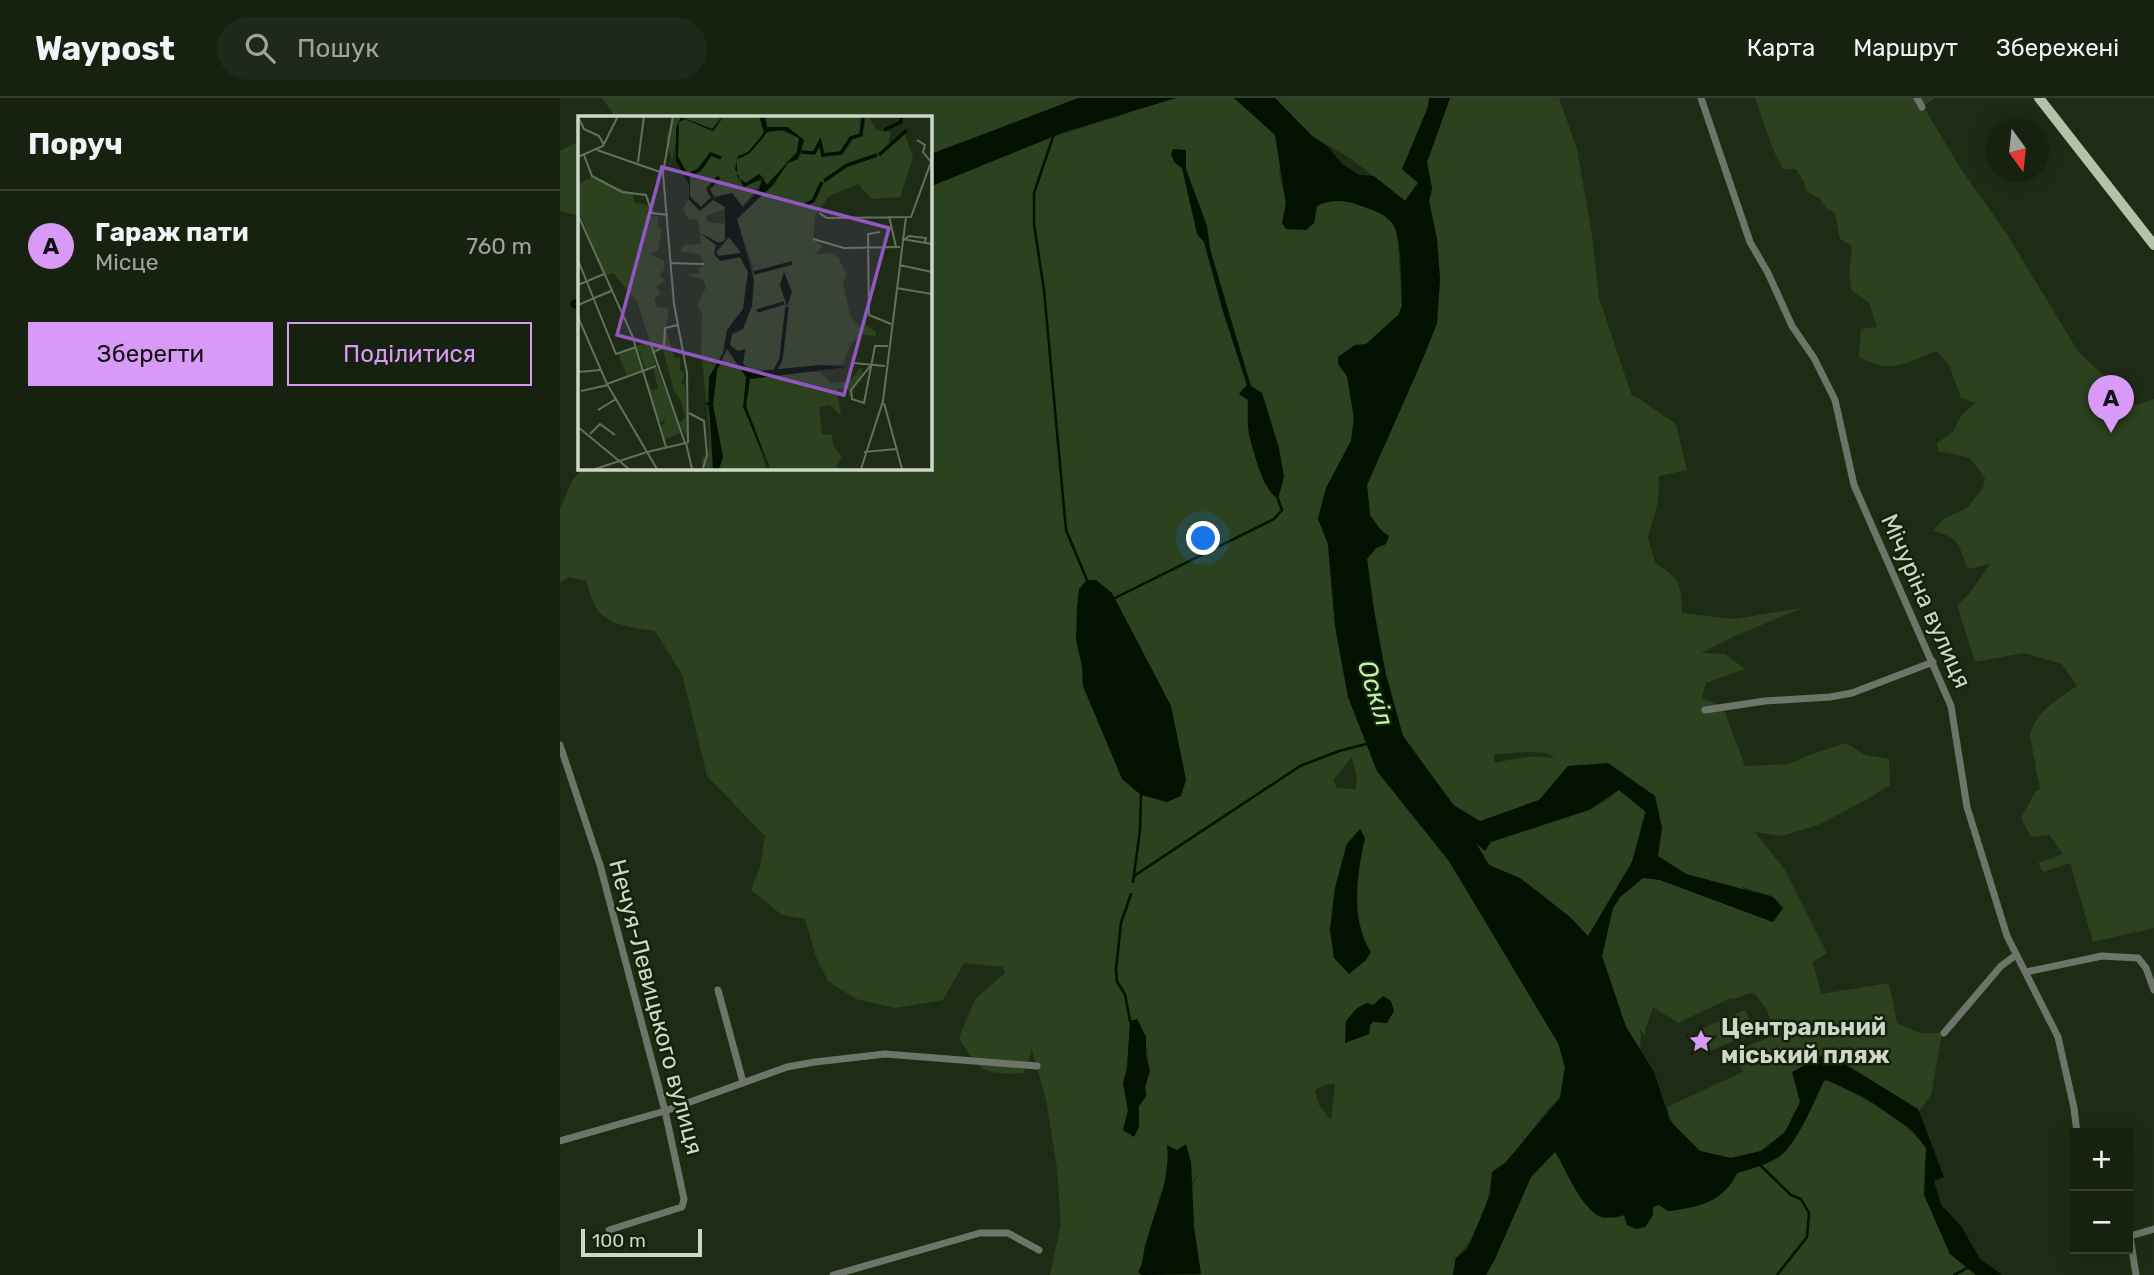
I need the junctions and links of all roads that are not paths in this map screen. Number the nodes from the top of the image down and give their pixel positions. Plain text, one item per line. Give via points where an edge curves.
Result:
1 (1701, 98) edge
2 (1917, 98) edge
3 (2039, 98) edge
4 (1922, 107) dead end
5 (2154, 245) edge
6 (1933, 663) junction
7 (1706, 710) dead end
8 (560, 745) edge
9 (2016, 955) junction
10 (2026, 972) junction
11 (718, 990) dead end
12 (2154, 990) edge
13 (1944, 1032) dead end
14 (1037, 1066) dead end
15 (743, 1082) junction
16 (665, 1111) junction
17 (2076, 1128) edge
18 (560, 1140) edge
19 (2154, 1229) edge
20 (609, 1230) dead end
21 (2133, 1232) edge
22 (1039, 1250) dead end
23 (2132, 1254) edge
24 (833, 1275) edge
25 (2136, 1275) edge

1 - 6 street, Мічуріна вулиця via 1751,242 1835,400 1854,485
2 - 4 street
3 - 5 main road
6 - 7 street via 1852,693
6 - 9 street, Мічуріна вулиця via 1951,706 1967,807
8 - 16 street, Нечуя-Левицького вулиця via 600,864
9 - 10 street, Мічуріна вулиця
9 - 13 street
10 - 12 street via 2102,956 2138,958
10 - 17 street, Мічуріна вулиця via 2058,1037
11 - 15 street
14 - 15 street via 885,1054 787,1067
15 - 16 street
16 - 18 street
16 - 20 street, Нечуя-Левицького вулиця via 684,1206
19 - 21 street
22 - 24 street via 1008,1233 981,1233
23 - 25 street

